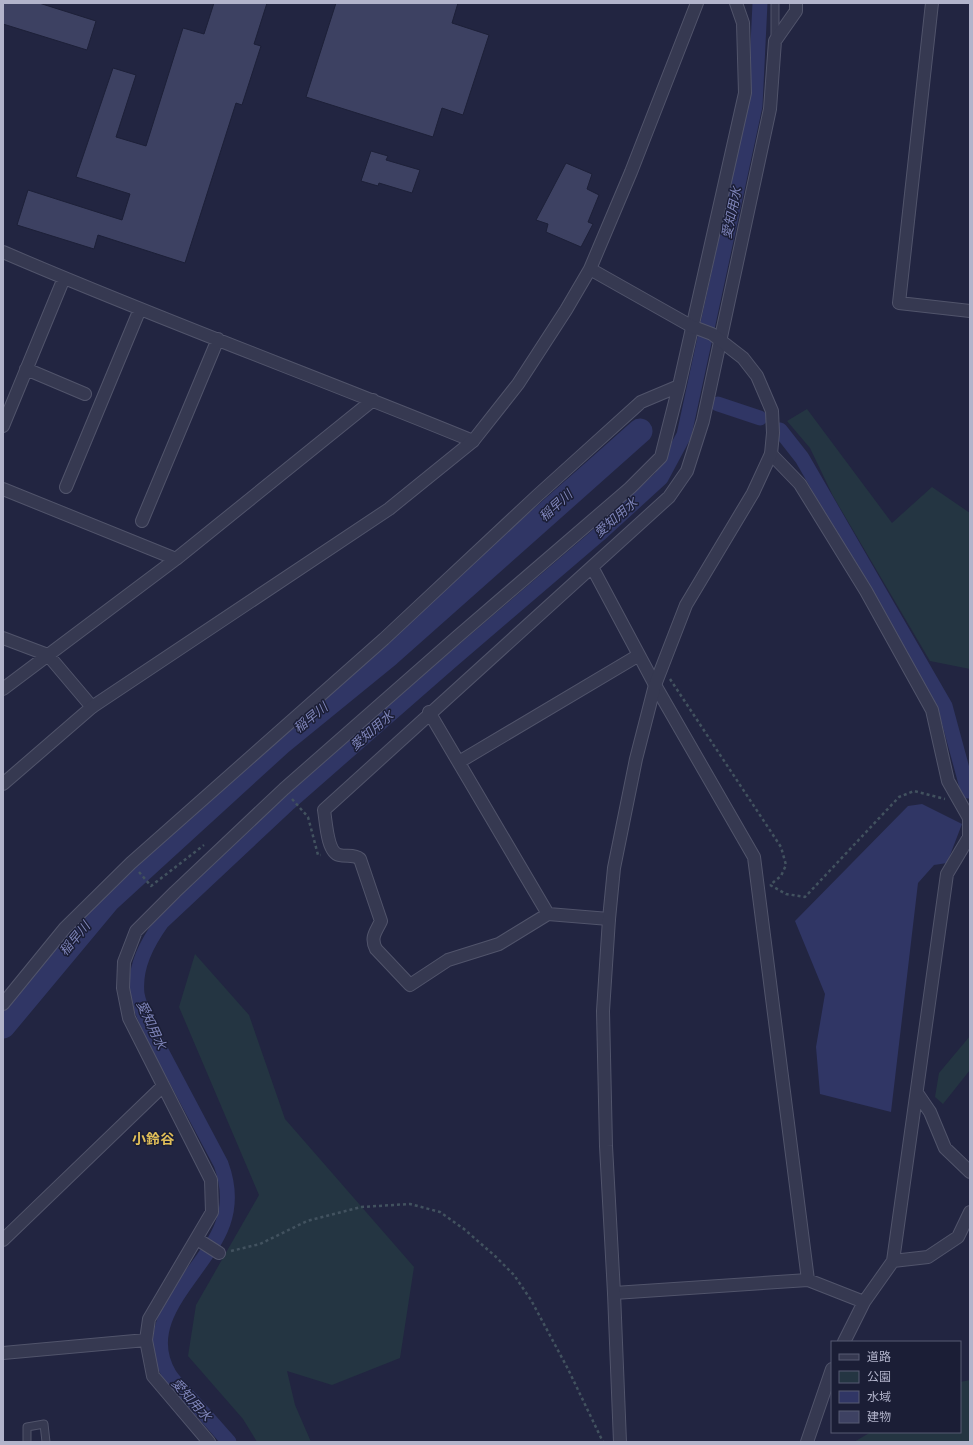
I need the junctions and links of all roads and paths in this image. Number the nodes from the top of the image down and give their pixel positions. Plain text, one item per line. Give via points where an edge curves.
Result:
1 (698, 3) edge
2 (736, 3) edge
3 (742, 3) edge
4 (775, 3) edge
5 (796, 3) edge
6 (932, 3) edge
7 (742, 23) junction
8 (775, 41) junction
9 (3, 252) edge
10 (590, 269) junction
11 (64, 278) junction
12 (140, 308) junction
13 (970, 311) edge
14 (691, 326) junction
15 (716, 337) junction
16 (218, 339) junction
17 (26, 369) junction
18 (679, 386) junction
19 (85, 394) dead end
20 (373, 400) junction
21 (3, 426) edge
22 (473, 442) junction
23 (771, 454) junction
24 (66, 487) dead end
25 (3, 490) edge
26 (142, 521) dead end
27 (176, 559) junction
28 (592, 567) junction
29 (3, 638) edge
30 (48, 655) junction
31 (639, 655) junction
32 (662, 667) junction
33 (6, 684) edge
34 (655, 684) junction
35 (92, 707) junction
36 (430, 712) junction
37 (459, 762) junction
38 (3, 784) edge
39 (287, 794) dead end
40 (960, 803) junction
41 (300, 807) dead end
42 (207, 843) dead end
43 (144, 878) dead end
44 (757, 883) junction
45 (770, 885) junction
46 (548, 914) junction
47 (609, 919) junction
48 (3, 1004) edge
49 (164, 1086) junction
50 (917, 1093) junction
51 (970, 1172) edge
52 (970, 1212) edge
53 (3, 1240) edge
54 (199, 1241) junction
55 (219, 1253) joint
56 (893, 1261) junction
57 (808, 1280) junction
58 (614, 1293) junction
59 (864, 1302) junction
60 (146, 1340) junction
61 (844, 1341) edge
62 (3, 1353) edge
63 (831, 1372) edge
64 (27, 1442) edge
65 (46, 1442) edge
66 (208, 1442) edge
67 (603, 1442) edge
68 (620, 1442) edge
69 (807, 1442) edge

1 - 10 street
2 - 7 street
3 - 7 lane
4 - 8 lane
5 - 8 street via 796,11
6 - 13 street via 899,303
7 - 14 street via 745,93
8 - 15 street via 770,109
9 - 11 street
10 - 14 street
10 - 22 street via 518,384
11 - 12 street
11 - 17 street
12 - 16 street
12 - 24 street
14 - 15 street
14 - 18 street
15 - 23 street via 743,358 757,376 772,410
15 - 28 street via 703,421 687,471 669,497
16 - 20 street
16 - 26 street
17 - 19 street
17 - 21 street
18 - 48 street via 641,402 384,639 130,863 65,928
18 - 49 street via 660,457 630,488 284,789 136,931 124,962 123,988 129,1018
20 - 22 street
20 - 27 street
22 - 35 street via 389,509
23 - 32 street via 753,493 686,605
23 - 40 street via 800,484 866,591 932,710 948,781
25 - 27 street
27 - 30 street
28 - 31 street
28 - 36 street
29 - 30 street
30 - 33 street
30 - 35 street
31 - 34 street
31 - 37 street
32 - 34 street
32 - 45 path via 781,847 786,865 781,876
34 - 44 street via 754,856
34 - 47 street via 636,759 614,868
35 - 38 street
36 - 37 street
36 - 46 street via 324,810 330,845 335,854 357,856 360,859 381,921 373,936 372,942 376,949 410,985 448,960 499,944
37 - 46 street
39 - 41 path
40 - 45 path via 914,791 906,793 899,797 805,897 786,894
40 - 50 street via 969,818 969,837 947,874
42 - 43 path via 152,886
44 - 45 path
44 - 57 street
46 - 47 street
47 - 58 street via 603,1012 606,1146
49 - 53 street
49 - 54 street via 211,1180 212,1212
50 - 51 street via 930,1112 945,1148
50 - 56 street
52 - 56 street via 958,1237 928,1257
54 - 55 street
54 - 60 street via 149,1319
55 - 67 path via 260,1244 307,1221 361,1207 410,1204 440,1212 464,1229 514,1275 531,1300 568,1369
56 - 59 street
57 - 58 street
57 - 59 street
58 - 68 street
59 - 61 street
60 - 62 street
60 - 66 street via 153,1376
63 - 69 street
64 - 65 lane via 27,1427 44,1424

